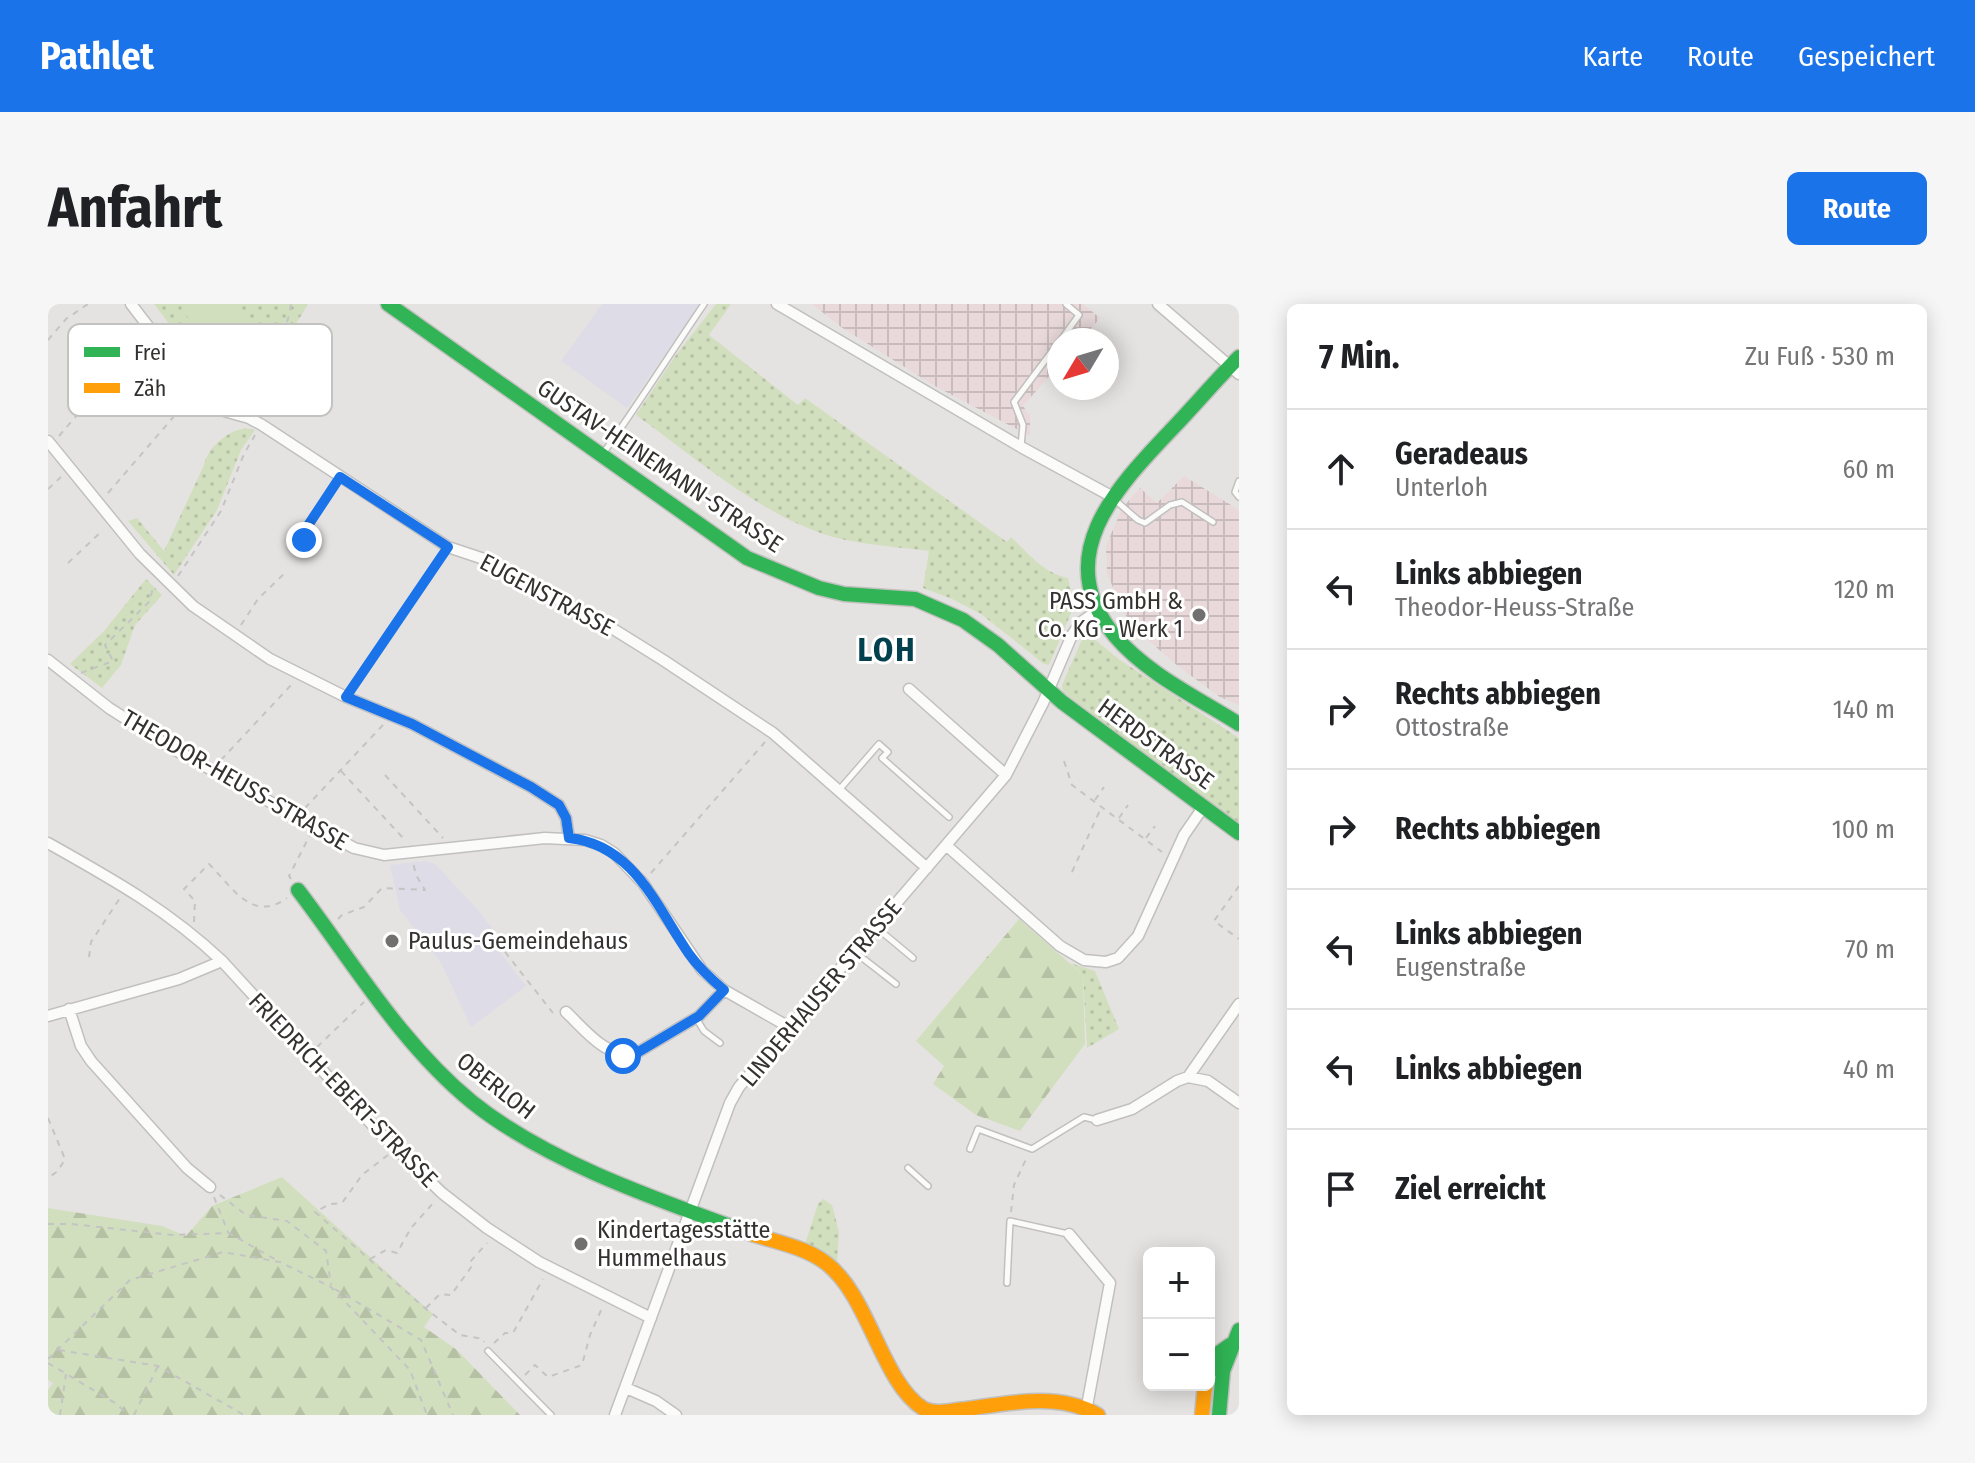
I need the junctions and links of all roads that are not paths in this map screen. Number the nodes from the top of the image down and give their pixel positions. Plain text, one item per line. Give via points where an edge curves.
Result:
1 (131, 304) edge
2 (388, 304) edge
3 (704, 304) edge
4 (777, 304) edge
5 (1066, 304) edge
6 (1158, 304) edge
7 (146, 324) edge
8 (1070, 328) edge
9 (1047, 358) edge
10 (1236, 366) edge
11 (239, 416) edge
12 (50, 443) edge
13 (1021, 447) junction
14 (602, 456) junction
15 (1239, 481) edge
16 (1111, 496) junction
17 (1239, 497) edge
18 (1213, 522) dead end
19 (1097, 611) junction
20 (48, 660) edge
21 (909, 689) dead end
22 (1048, 690) junction
23 (1239, 724) edge
24 (1006, 775) junction
25 (839, 790) junction
26 (1204, 806) junction
27 (949, 817) dead end
28 (1239, 833) edge
29 (569, 838) junction
30 (48, 843) edge
31 (947, 846) junction
32 (927, 868) junction
33 (298, 890) road end
34 (876, 927) junction
35 (855, 952) junction
36 (913, 958) dead end
37 (222, 961) junction
38 (896, 984) dead end
39 (724, 990) junction
40 (1239, 1004) edge
41 (69, 1009) junction
42 (566, 1012) road end
43 (48, 1016) edge
44 (696, 1018) junction
45 (789, 1027) junction
46 (720, 1043) dead end
47 (1188, 1077) junction
48 (1239, 1103) edge
49 (1097, 1120) joint
50 (970, 1149) dead end
51 (908, 1168) dead end
52 (928, 1186) dead end
53 (210, 1187) road end
54 (692, 1211) junction
55 (1069, 1234) joint
56 (1007, 1283) dead end
57 (651, 1318) junction
58 (1239, 1330) edge
59 (1230, 1345) junction
60 (488, 1351) road end
61 (1215, 1362) edge
62 (626, 1388) junction
63 (1204, 1391) edge
64 (1092, 1410) edge
65 (551, 1415) edge
66 (615, 1415) edge
67 (676, 1415) edge
68 (1202, 1415) edge
69 (1219, 1415) edge

1 - 7 street, EUGENSTRASSE
2 - 14 street, GUSTAV-HEINEMANN-STRASSE
3 - 14 lane
4 - 13 street
5 - 8 lane via 1079,315
6 - 10 street
9 - 13 lane via 1014,402 1023,425
10 - 16 street
11 - 25 street, EUGENSTRASSE via 262,425 448,547 484,559 610,627 773,733
12 - 29 street via 155,572 234,637 531,787 559,805
13 - 16 street
14 - 22 street, GUSTAV-HEINEMANN-STRASSE via 747,558 776,572 843,593 921,601 957,616
15 - 17 lane
16 - 18 lane via 1145,523 1182,502
16 - 19 street via 1088,556 1087,581
19 - 22 street, LINDERHAUSER STRASSE via 1077,627
19 - 23 street via 1129,649
20 - 29 street, THEODOR-HEUSS-STRASSE via 157,739 367,852 384,855
21 - 24 street
22 - 24 street, LINDERHAUSER STRASSE
22 - 26 street, HERDSTRASSE
24 - 31 street, LINDERHAUSER STRASSE
25 - 27 lane via 879,744 888,752 882,758
25 - 32 street, EUGENSTRASSE
26 - 28 street, HERDSTRASSE
26 - 31 street via 1184,835 1138,936 1118,958 1106,962 1084,960 1060,946
29 - 39 street, THEODOR-HEUSS-STRASSE via 614,853 643,883 702,970
30 - 37 street, FRIEDRICH-EBERT-STRASSE via 126,886
31 - 32 street, LINDERHAUSER STRASSE
32 - 34 street, LINDERHAUSER STRASSE
33 - 54 street, OBERLOH via 374,993 460,1090 521,1135
34 - 35 street, LINDERHAUSER STRASSE
34 - 36 lane
35 - 38 lane
35 - 45 street, LINDERHAUSER STRASSE
37 - 41 street via 179,979
37 - 57 street, FRIEDRICH-EBERT-STRASSE via 442,1193 550,1268
39 - 44 street
39 - 45 street, THEODOR-HEUSS-STRASSE
40 - 47 street
41 - 43 street
41 - 53 street via 91,1061
42 - 44 street via 623,1056
44 - 46 lane
45 - 54 street, LINDERHAUSER STRASSE via 734,1095
47 - 48 street via 1208,1081
47 - 49 street via 1132,1109
49 - 50 lane via 1084,1117 1032,1149 978,1129
51 - 52 lane
54 - 57 street, LINDERHAUSER STRASSE
54 - 64 street, OBERLOH via 832,1267 901,1383 928,1411 1032,1403
55 - 56 lane via 1010,1221
55 - 64 street via 1110,1283
57 - 62 street, LINDERHAUSER STRASSE
58 - 59 street
59 - 61 street
59 - 69 street
60 - 65 lane
62 - 66 street, LINDERHAUSER STRASSE
62 - 67 street
63 - 68 street

